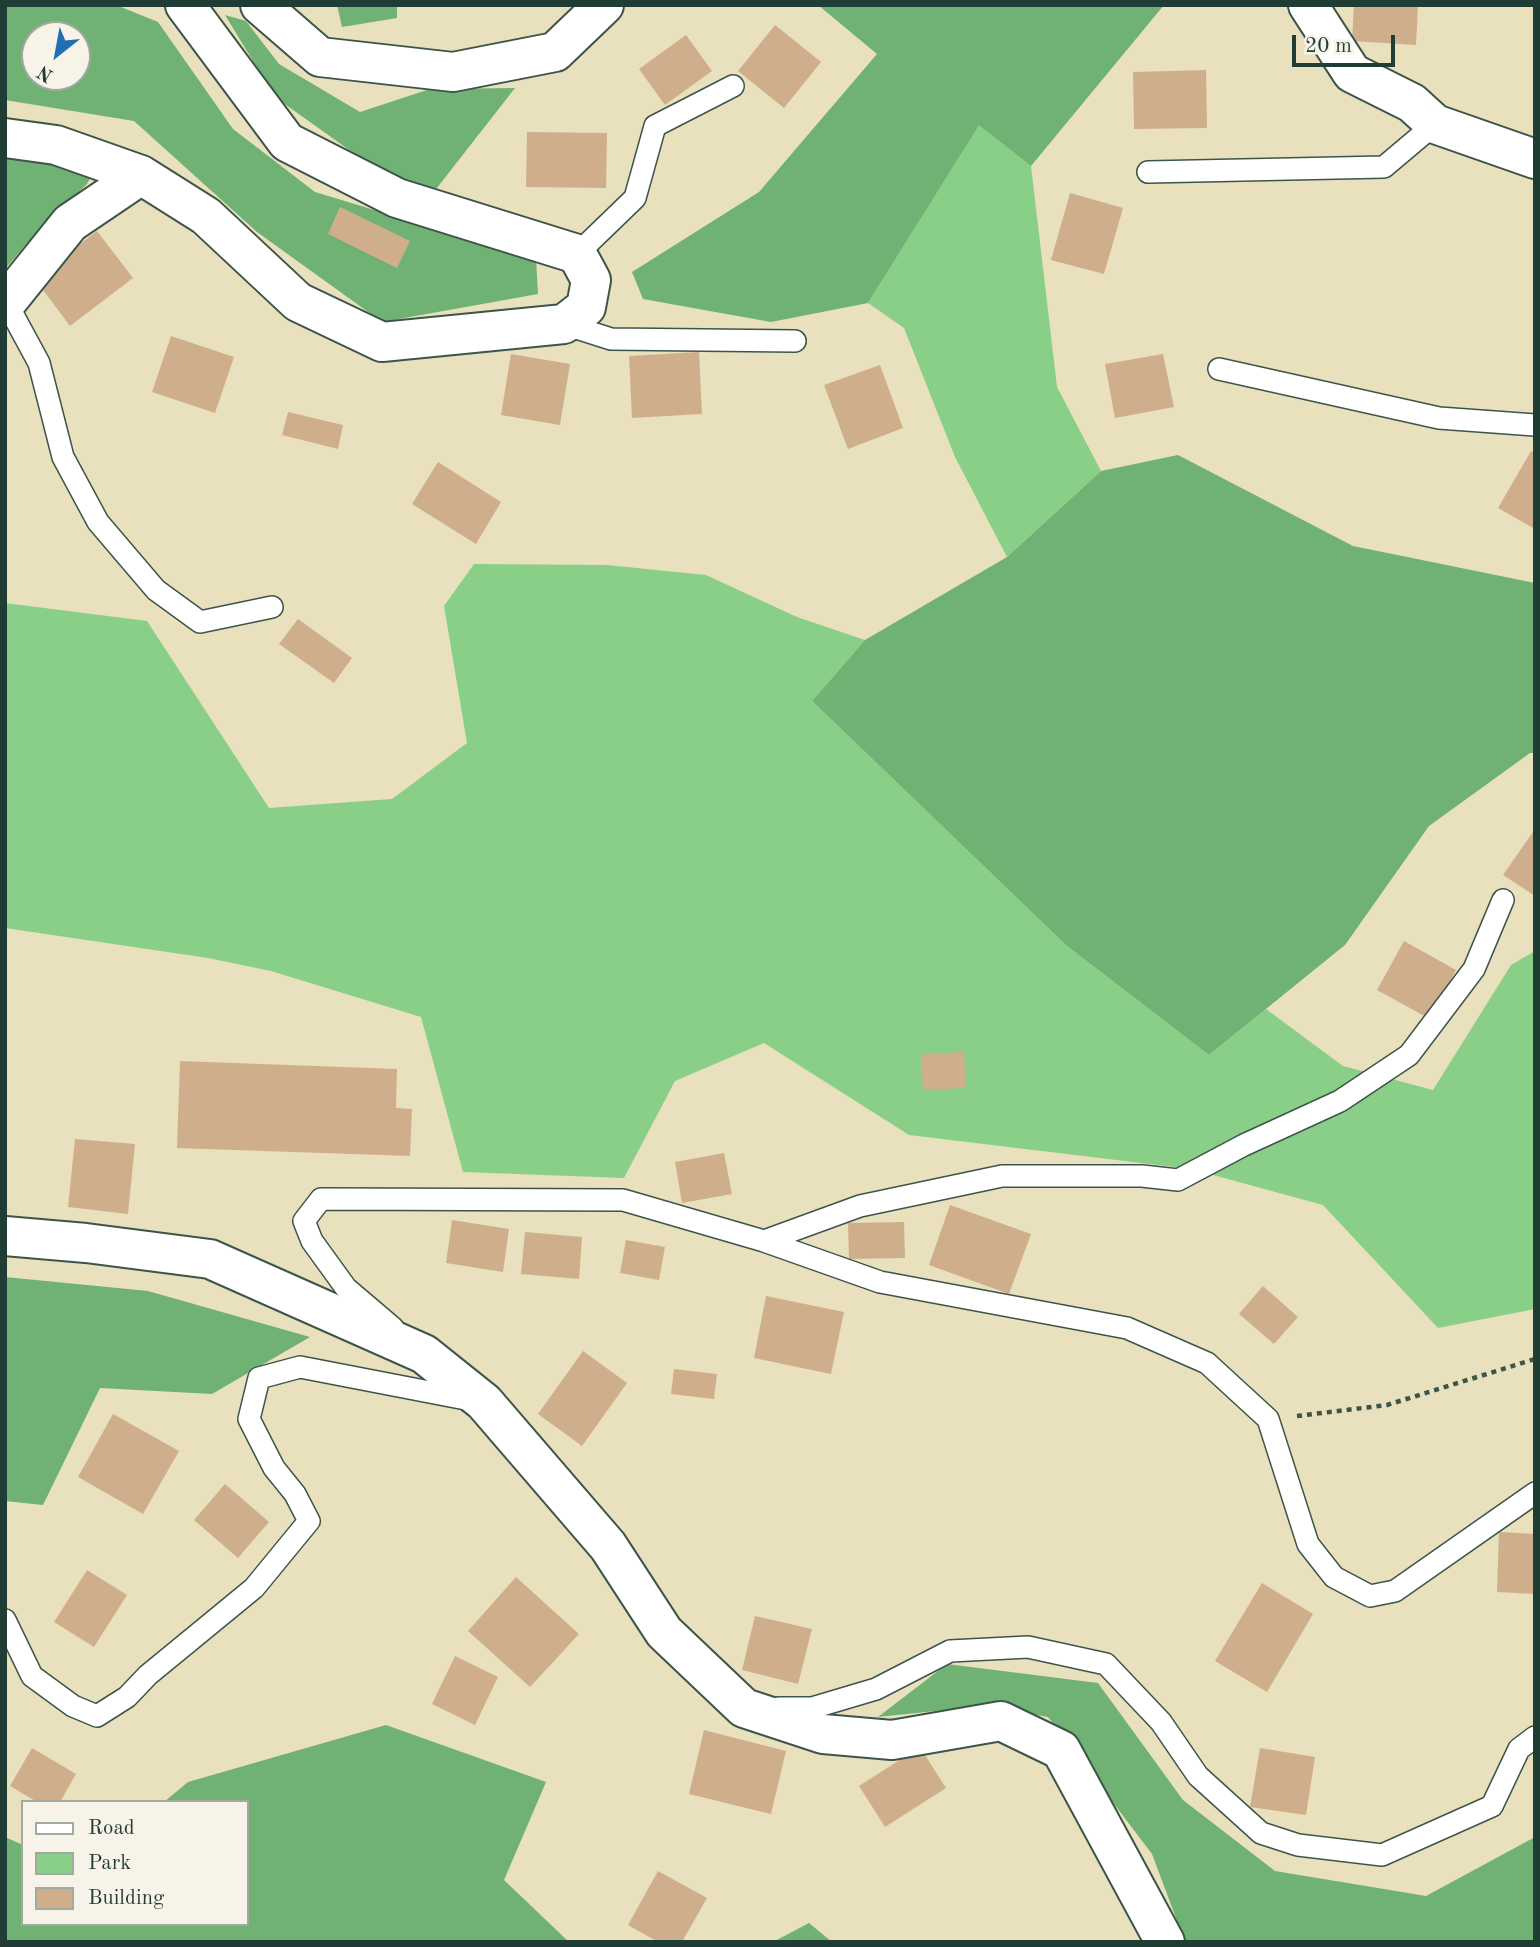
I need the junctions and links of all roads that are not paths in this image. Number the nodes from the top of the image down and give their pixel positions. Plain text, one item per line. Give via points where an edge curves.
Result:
1 (185, 5) edge
2 (260, 5) edge
3 (604, 5) edge
4 (1308, 5) edge
5 (733, 86) dead end
6 (1435, 124) junction
7 (5, 138) edge
8 (1535, 159) edge
9 (1148, 172) dead end
10 (141, 175) junction
11 (577, 254) junction
12 (6, 303) edge
13 (564, 324) junction
14 (795, 341) dead end
15 (1219, 369) dead end
16 (1535, 425) edge
17 (272, 607) dead end
18 (1503, 900) dead end
19 (5, 1236) edge
20 (764, 1241) junction
21 (424, 1354) junction
22 (484, 1402) junction
23 (1535, 1493) edge
24 (5, 1620) edge
25 (744, 1708) junction
26 (1535, 1737) edge
27 (1165, 1942) edge

1 - 11 street via 287,142 397,198
2 - 3 street via 320,57 453,72 555,52
4 - 6 street via 1352,73 1412,103
5 - 11 lane via 655,126 635,198
6 - 8 street
6 - 9 lane via 1384,167
7 - 10 street via 57,145
10 - 12 street via 70,223
10 - 13 street via 206,216 298,302 382,342
11 - 13 street via 592,280 586,307
12 - 17 lane via 40,363 63,457 98,522 156,590 200,622
13 - 14 lane via 611,339
15 - 16 lane via 1439,418
18 - 20 lane via 1474,969 1409,1055 1340,1101 1178,1180 1142,1175 1002,1176 860,1206
19 - 21 street via 210,1259
20 - 21 lane via 623,1200 321,1199 304,1221 312,1241 346,1288
20 - 23 lane via 880,1282 1127,1328 1206,1363 1268,1419 1308,1544 1334,1577 1370,1596 1395,1591
21 - 22 street
22 - 24 lane via 300,1367 258,1378 249,1419 309,1521 254,1588 127,1697 97,1716 73,1706 33,1676
22 - 25 street via 608,1546 664,1632
25 - 26 lane via 812,1709 876,1689 950,1651 1028,1647 1106,1664 1161,1721 1198,1776 1261,1833 1298,1845 1382,1856 1492,1806 1518,1749
25 - 27 street via 824,1734 892,1740 1002,1721 1061,1750

